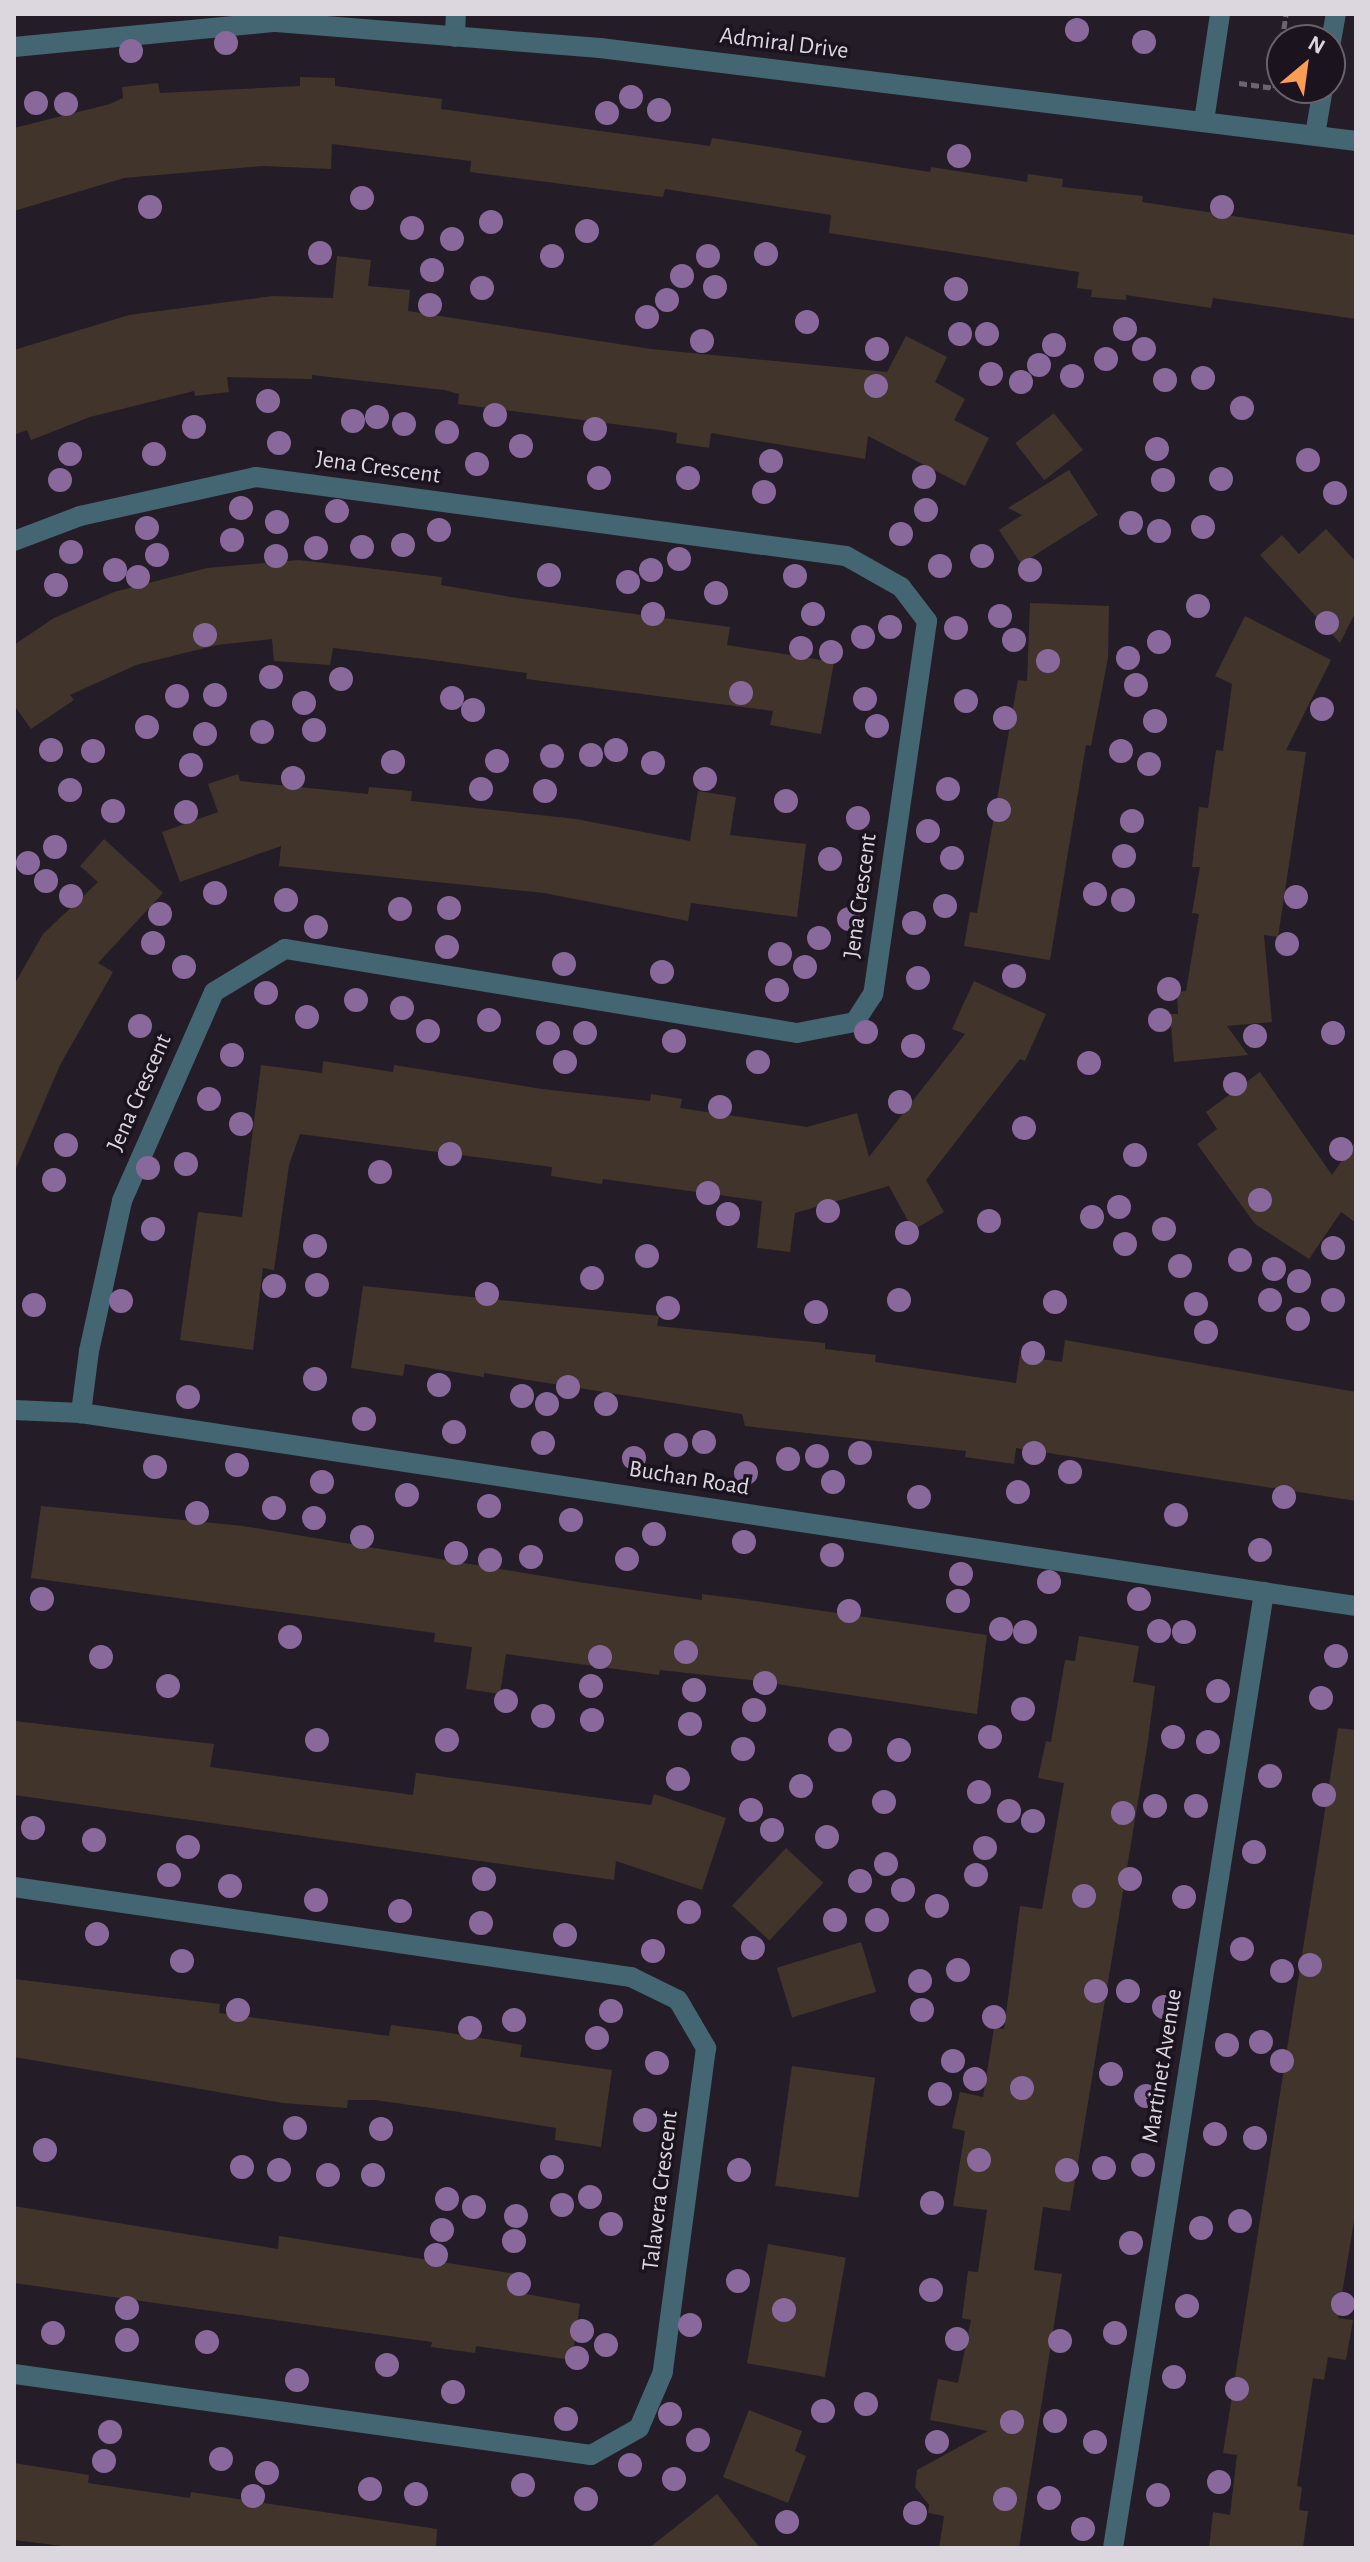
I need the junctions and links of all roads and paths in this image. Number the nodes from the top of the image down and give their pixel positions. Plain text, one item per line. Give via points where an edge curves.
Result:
1 (456, 14) edge
2 (1220, 14) edge
3 (1286, 14) edge
4 (455, 37) junction
5 (14, 47) edge
6 (1210, 79) junction
7 (1320, 104) edge
8 (1204, 121) junction
9 (1315, 135) junction
10 (1356, 141) edge
11 (14, 541) edge
12 (14, 1410) edge
13 (81, 1413) junction
14 (1264, 1592) junction
15 (1356, 1606) edge
16 (14, 1887) edge
17 (14, 2374) edge
18 (1113, 2548) edge

1 - 4 street
2 - 6 street
3 - 6 path via 1275,88
4 - 5 street, Admiral Drive via 276,22
4 - 8 street, Admiral Drive via 600,48
6 - 8 street
7 - 9 street
8 - 9 street, Admiral Drive
9 - 10 street, Admiral Drive
11 - 13 street, Jena Crescent via 80,516 256,477 846,556 901,587 927,621 873,994 855,1022 797,1033 285,949 214,992 134,1173 118,1216
12 - 13 street, Buchan Road
13 - 14 street, Buchan Road
14 - 15 street, Buchan Road
14 - 18 street, Martinet Avenue
16 - 17 street, Talavera Crescent via 631,1977 678,2000 706,2048 663,2372 639,2428 591,2455

